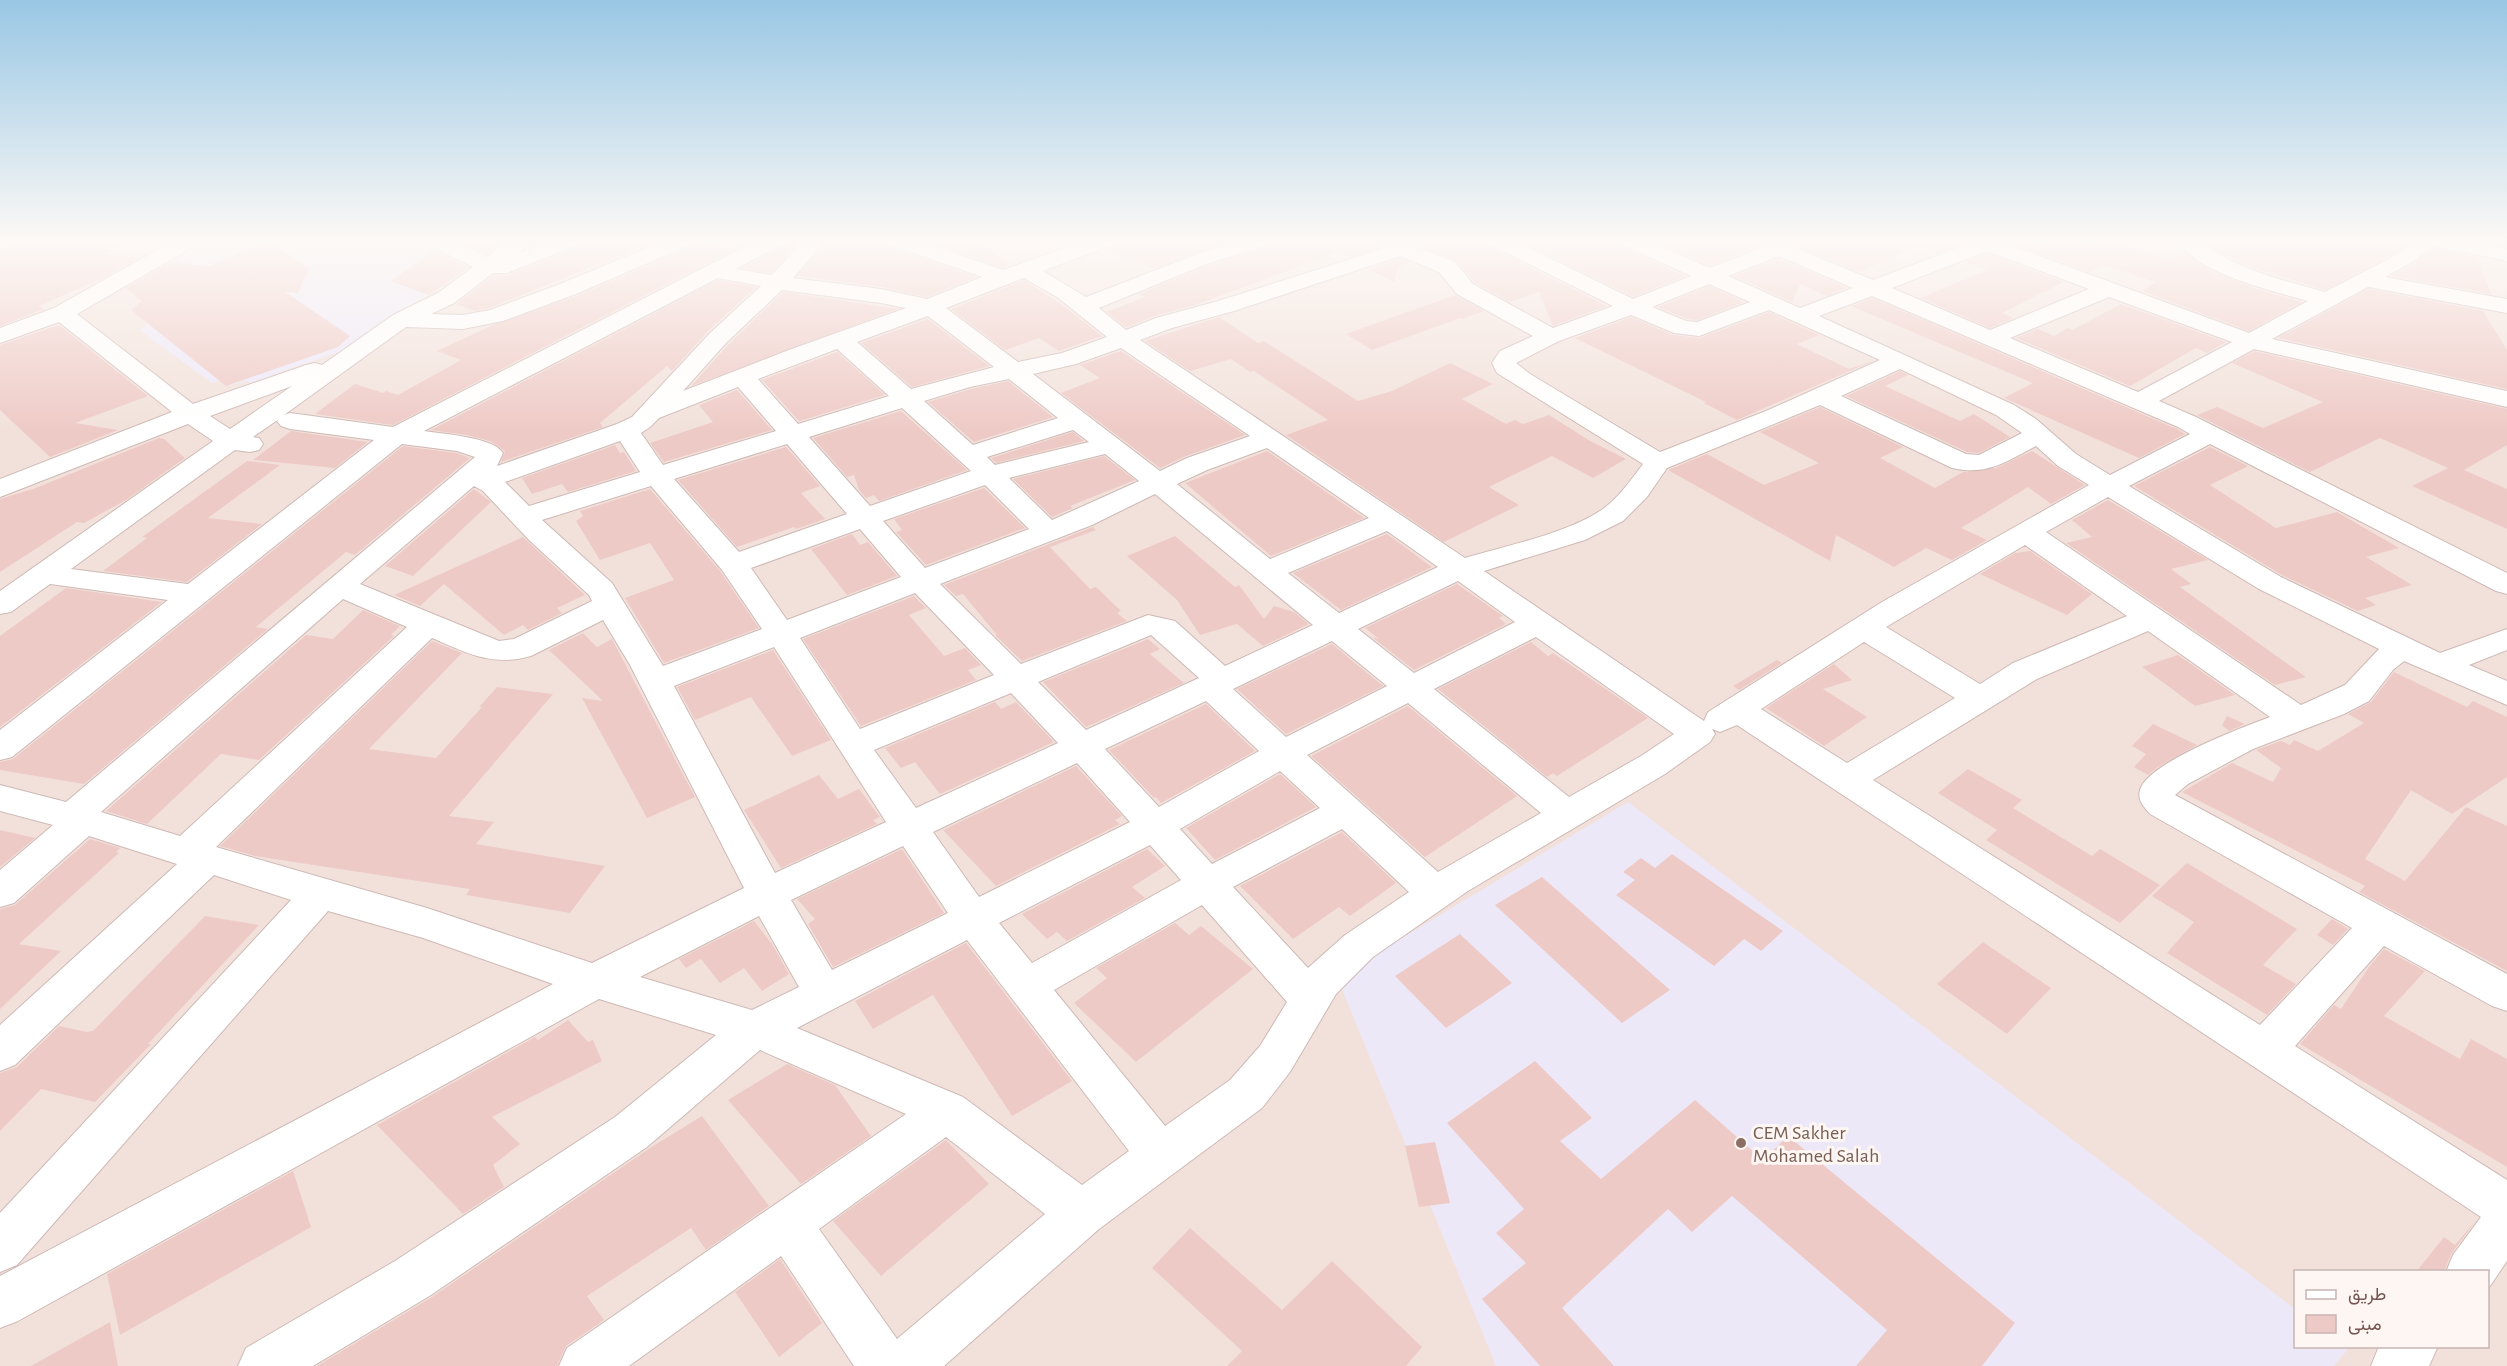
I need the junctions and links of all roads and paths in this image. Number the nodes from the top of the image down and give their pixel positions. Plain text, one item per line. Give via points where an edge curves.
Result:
1 (78, 304) edge
2 (438, 304) edge
3 (528, 304) edge
4 (652, 304) edge
5 (754, 304) edge
6 (916, 304) edge
7 (939, 304) edge
8 (1080, 304) edge
9 (1089, 304) edge
10 (1232, 304) edge
11 (1491, 304) edge
12 (1625, 304) edge
13 (1640, 304) edge
14 (1771, 304) edge
15 (1805, 304) edge
16 (1909, 304) edge
17 (2072, 304) edge
18 (2148, 304) edge
19 (2321, 304) edge
20 (1083, 306) junction
21 (931, 307) junction
22 (1632, 307) junction
23 (1783, 309) junction
24 (62, 313) junction
25 (414, 321) junction
26 (0, 336) edge
27 (1551, 336) junction
28 (1990, 338) junction
29 (841, 340) junction
30 (1124, 340) junction
31 (2250, 341) junction
32 (347, 359) junction
33 (1900, 360) junction
34 (1014, 371) junction
35 (743, 377) junction
36 (1821, 396) junction
37 (905, 399) junction
38 (2507, 399) edge
39 (2139, 402) junction
40 (190, 414) junction
41 (1077, 420) junction
42 (290, 421) junction
43 (639, 421) junction
44 (793, 433) junction
45 (2209, 434) junction
46 (397, 435) junction
47 (2039, 435) junction
48 (1270, 438) junction
49 (245, 444) junction
50 (1110, 445) junction
51 (968, 455) junction
52 (1658, 462) junction
53 (990, 474) junction
54 (656, 475) junction
55 (478, 477) junction
56 (1157, 482) junction
57 (2109, 486) junction
58 (0, 489) edge
59 (865, 516) junction
60 (523, 517) junction
61 (1390, 520) junction
62 (1047, 531) junction
63 (2026, 532) junction
64 (733, 564) junction
65 (1459, 569) junction
66 (1267, 571) junction
67 (44, 574) junction
68 (74, 578) junction
69 (921, 581) junction
70 (2507, 585) edge
71 (339, 586) junction
72 (194, 594) junction
73 (0, 605) edge
74 (609, 605) junction
75 (2151, 618) junction
76 (429, 623) junction
77 (1538, 623) junction
78 (1336, 627) junction
79 (1864, 628) junction
80 (0, 631) edge
81 (782, 635) junction
82 (2507, 639) edge
83 (2400, 646) junction
84 (2439, 665) junction
85 (1015, 679) junction
86 (655, 681) junction
87 (1216, 683) junction
88 (1411, 688) junction
89 (2507, 694) edge
90 (1979, 698) junction
91 (1737, 709) junction
92 (2297, 719) junction
93 (1698, 734) junction
94 (853, 745) junction
95 (1082, 746) junction
96 (0, 748) edge
97 (1283, 753) junction
98 (1846, 780) junction
99 (0, 798) edge
100 (1346, 811) junction
101 (1567, 815) junction
102 (78, 818) junction
103 (1155, 826) junction
104 (909, 828) junction
105 (197, 856) junction
106 (1206, 884) junction
107 (0, 892) edge
108 (320, 894) junction
109 (768, 894) junction
110 (1436, 894) junction
111 (973, 919) junction
112 (2380, 924) junction
113 (596, 981) junction
114 (1026, 986) junction
115 (824, 994) junction
116 (2507, 994) edge
117 (1310, 999) junction
118 (755, 1029) junction
119 (2264, 1050) junction
120 (0, 1052) edge
121 (947, 1111) junction
122 (1160, 1155) junction
123 (2507, 1208) edge
124 (1082, 1213) junction
125 (2507, 1221) edge
126 (787, 1223) junction
127 (0, 1248) edge
128 (2471, 1270) edge
129 (0, 1304) edge
130 (2411, 1348) edge
131 (264, 1366) edge
132 (585, 1366) edge
133 (884, 1366) edge
134 (905, 1366) edge
135 (2397, 1366) edge

1 - 24 street
2 - 25 street
3 - 25 street via 463,322
4 - 46 street
5 - 43 street
6 - 21 street
7 - 21 street
8 - 20 street
9 - 20 street
10 - 30 street via 1164,323
11 - 27 street
12 - 22 street
13 - 22 street
14 - 23 street
15 - 23 street
16 - 28 street
17 - 28 street
18 - 31 street
19 - 31 street
20 - 30 street
21 - 29 street
21 - 34 street
22 - 23 street via 1689,330
22 - 27 street
23 - 33 street
24 - 26 street
24 - 40 street
25 - 32 street
25 - 42 street
27 - 52 street via 1508,356 1506,368
28 - 39 street
29 - 35 street
29 - 37 street
30 - 34 street via 1068,359
30 - 48 street
31 - 38 street
31 - 39 street
32 - 40 street
32 - 49 street
33 - 36 street
33 - 47 street via 2005,410
34 - 37 street
34 - 41 street
35 - 43 street
35 - 44 street
36 - 47 street via 1961,462 1983,463
36 - 52 street
37 - 44 street
37 - 51 street
39 - 45 street
40 - 49 street
40 - 58 street
41 - 50 street
41 - 51 street
42 - 46 street
42 - 49 street
43 - 54 street
43 - 55 street
44 - 54 street
44 - 59 street
45 - 57 street
45 - 70 street
46 - 55 street via 460,444 490,453
46 - 72 street
47 - 57 street via 2067,460
48 - 56 street
48 - 61 street
49 - 67 street
49 - 68 street
50 - 53 street
50 - 56 street
51 - 53 street
52 - 65 street via 1637,491 1613,514 1575,534
53 - 59 street
53 - 62 street
54 - 60 street
54 - 64 street
55 - 60 street via 493,485
55 - 71 street
56 - 62 street via 1082,519
56 - 66 street
57 - 63 street
57 - 83 street via 2271,583
59 - 64 street
59 - 69 street
60 - 74 street via 601,590
61 - 65 street
61 - 66 street
62 - 69 street
63 - 75 street
63 - 79 street
64 - 81 street
65 - 77 street
65 - 78 street
66 - 78 street
67 - 68 street
67 - 73 street
68 - 72 street
68 - 80 street
69 - 81 street
69 - 85 street
71 - 76 street
71 - 102 street
72 - 96 street
74 - 76 street via 520,649 484,648
74 - 86 street
75 - 90 street via 2025,671
75 - 92 street
76 - 105 street
77 - 88 street
77 - 93 street
78 - 87 street
78 - 88 street
79 - 90 street
79 - 91 street
81 - 86 street
81 - 94 street
82 - 84 street
83 - 84 street
83 - 92 street via 2357,693
84 - 89 street
85 - 87 street via 1137,628 1155,625 1164,628
85 - 94 street
85 - 95 street
86 - 109 street
87 - 95 street
87 - 97 street
88 - 97 street
88 - 101 street
90 - 98 street
91 - 93 street
91 - 98 street
92 - 112 street via 2241,741 2175,775 2158,789 2157,798 2163,805
93 - 101 street
94 - 104 street
95 - 103 street
95 - 104 street
97 - 100 street
97 - 103 street
98 - 119 street
99 - 102 street
100 - 106 street
100 - 110 street
101 - 110 street
102 - 105 street
102 - 107 street
103 - 106 street
103 - 111 street
104 - 109 street
104 - 111 street
105 - 108 street
105 - 120 street
106 - 114 street
106 - 117 street
108 - 113 street via 427,924
108 - 127 street
109 - 113 street
109 - 115 street
110 - 117 street via 1359,946 1321,982
111 - 114 street
111 - 115 street
112 - 116 street
112 - 119 street
113 - 118 street
113 - 129 street
114 - 122 street
115 - 118 street
117 - 122 street via 1275,1059 1246,1094
118 - 121 street
118 - 131 street via 631,1132 413,1278
119 - 123 street
121 - 124 street
121 - 126 street
122 - 124 street
124 - 134 street
125 - 128 street
126 - 132 street
126 - 133 street
130 - 135 street

